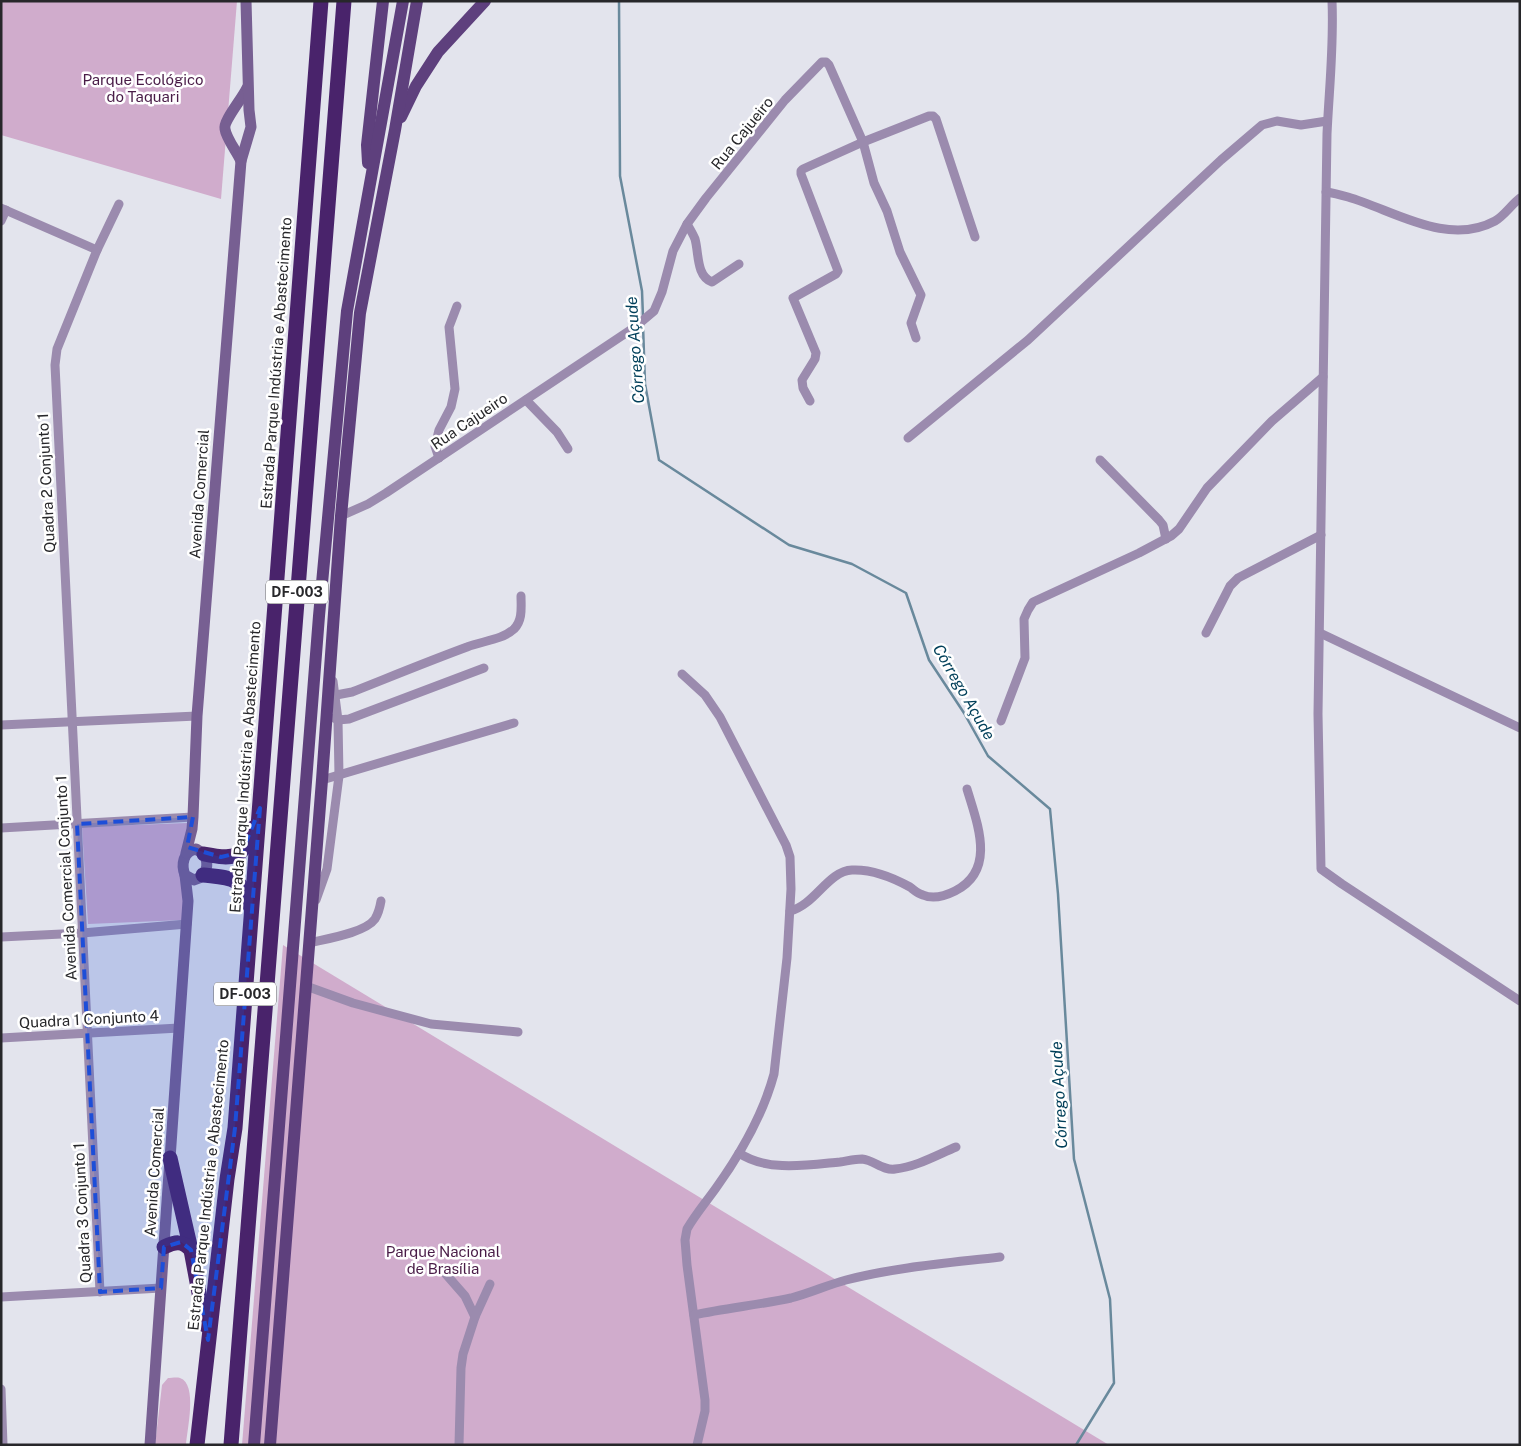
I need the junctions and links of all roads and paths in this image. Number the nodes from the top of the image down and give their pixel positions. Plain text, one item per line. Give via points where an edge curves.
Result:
1 (246, 1) edge
2 (321, 1) edge
3 (344, 1) edge
4 (383, 1) edge
5 (403, 1) edge
6 (417, 1) edge
7 (485, 1) edge
8 (1332, 1) edge
9 (248, 85) junction
10 (228, 117) junction
11 (250, 118) junction
12 (1327, 121) junction
13 (395, 130) junction
14 (863, 142) junction
15 (241, 161) junction
16 (368, 191) junction
17 (1326, 192) junction
18 (1520, 198) edge
19 (119, 204) dead end
20 (4, 209) edge
21 (1, 221) edge
22 (687, 224) junction
23 (975, 237) dead end
24 (97, 250) junction
25 (739, 264) dead end
26 (457, 306) dead end
27 (916, 338) dead end
28 (1323, 377) junction
29 (526, 400) junction
30 (810, 401) dead end
31 (908, 438) dead end
32 (568, 449) dead end
33 (439, 458) junction
34 (1100, 460) dead end
35 (340, 516) junction
36 (1321, 535) junction
37 (1166, 539) junction
38 (521, 596) dead end
39 (1206, 633) dead end
40 (1320, 633) junction
41 (484, 668) dead end
42 (682, 674) dead end
43 (332, 696) junction
44 (197, 716) junction
45 (332, 717) junction
46 (1001, 721) dead end
47 (72, 722) junction
48 (514, 723) dead end
49 (1, 725) edge
50 (1520, 728) edge
51 (338, 776) junction
52 (322, 780) junction
53 (967, 789) dead end
54 (260, 808) junction
55 (193, 823) junction
56 (76, 824) junction
57 (1, 828) edge
58 (202, 852) junction
59 (186, 853) junction
60 (185, 875) junction
61 (201, 877) junction
62 (188, 901) junction
63 (381, 901) dead end
64 (790, 911) junction
65 (312, 912) junction
66 (252, 914) junction
67 (187, 924) junction
68 (82, 933) junction
69 (1, 936) edge
70 (309, 943) junction
71 (306, 986) junction
72 (1520, 1001) edge
73 (179, 1028) junction
74 (518, 1032) dead end
75 (87, 1034) junction
76 (1, 1038) edge
77 (956, 1147) dead end
78 (739, 1153) junction
79 (170, 1158) junction
80 (227, 1179) junction
81 (251, 1183) junction
82 (164, 1247) junction
83 (191, 1250) junction
84 (1000, 1257) dead end
85 (444, 1272) dead end
86 (490, 1284) dead end
87 (161, 1288) junction
88 (100, 1292) junction
89 (1, 1297) edge
90 (694, 1315) junction
91 (475, 1317) junction
92 (208, 1340) junction
93 (1, 1389) edge
94 (3, 1445) edge
95 (150, 1445) edge
96 (197, 1445) edge
97 (231, 1445) edge
98 (254, 1445) edge
99 (270, 1445) edge
100 (459, 1445) edge
101 (697, 1445) edge

1 - 9 street, Avenida Comercial
2 - 54 highway, Estrada Parque Indústria e Abastecimento / DF-003
3 - 81 highway, DF-003
4 - 16 main road via 368,145
5 - 16 main road
6 - 13 main road
7 - 13 main road via 438,52 416,86
8 - 12 street via 1332,66
9 - 10 street
9 - 11 street, Avenida Comercial
10 - 11 street via 241,113
10 - 15 street via 225,130
11 - 15 street, Avenida Comercial via 252,127
12 - 17 street
12 - 31 street via 1301,125 1276,121 1262,124 1028,340
13 - 35 main road via 360,313
14 - 22 street, Rua Cajueiro via 830,64 822,62 785,100
14 - 23 street via 933,116
14 - 27 street via 874,183 900,252 921,295 911,323
14 - 30 street via 801,171 838,271 793,298 816,353 802,384
15 - 44 street, Avenida Comercial
16 - 98 main road via 347,311 319,616
17 - 18 street via 1348,196 1422,224 1456,230 1496,221
17 - 28 street
19 - 24 street, Quadra 2 Conjunto 1
20 - 21 street
20 - 24 street
22 - 25 street via 694,237 701,272 709,281 718,279
22 - 29 street, Rua Cajueiro via 673,251 654,311
24 - 47 street, Quadra 2 Conjunto 1 via 57,349 55,365
26 - 33 street via 449,327 455,388 451,407 439,430 436,446
28 - 36 street
28 - 37 street via 1272,421 1220,474 1179,528
29 - 32 street via 557,432
29 - 33 street, Rua Cajueiro
33 - 35 street, Rua Cajueiro via 374,500
34 - 37 street via 1159,520
35 - 43 main road via 330,666
36 - 39 street via 1238,578 1230,586
36 - 40 street
37 - 46 street via 1033,602 1024,620 1025,658
38 - 43 street via 518,622 502,636 352,692
40 - 50 street
40 - 72 street via 1318,714 1322,869
41 - 45 street via 349,719
42 - 64 street via 705,695 720,717 786,845 792,869
43 - 45 main road
44 - 47 street
44 - 55 street, Avenida Comercial
45 - 51 street
45 - 52 main road
47 - 49 street
47 - 56 street, Avenida Comercial Conjunto 1
48 - 51 street
51 - 52 street
51 - 65 street via 327,869
52 - 65 main road
53 - 64 street via 981,841 977,872 960,889 936,898 922,895 877,872 850,870 833,877 809,902
54 - 58 highway via 250,840 242,852 221,857
54 - 66 highway, Estrada Parque Indústria e Abastecimento / DF-003
55 - 56 street
55 - 58 street, Avenida Comercial
55 - 59 street, Avenida Comercial
56 - 57 street
56 - 68 street, Avenida Comercial Conjunto 1
58 - 59 street via 189,850
58 - 61 street via 207,868
59 - 60 street
60 - 61 street via 194,880
60 - 62 street, Avenida Comercial
61 - 62 street, Avenida Comercial
61 - 66 highway via 225,876 236,881 247,893
62 - 67 street, Avenida Comercial
63 - 70 street via 374,921 366,927
64 - 78 street via 774,1074 760,1113
65 - 70 main road
66 - 80 highway, Estrada Parque Indústria e Abastecimento / DF-003 via 235,1128
67 - 68 street
67 - 73 street, Avenida Comercial
68 - 69 street
68 - 75 street, Avenida Comercial Conjunto 1
70 - 71 main road
71 - 74 street via 353,1003 431,1024
71 - 99 main road
73 - 75 street, Quadra 1 Conjunto 4
73 - 79 street, Avenida Comercial
75 - 76 street, Quadra 1 Conjunto 4
75 - 88 street, Quadra 3 Conjunto 1
77 - 78 street via 919,1163 894,1169 862,1159 814,1164 758,1163
78 - 90 street via 686,1229
79 - 82 street, Avenida Comercial
79 - 83 highway
80 - 81 highway via 241,1173
80 - 92 highway, Estrada Parque Indústria e Abastecimento / DF-003
81 - 97 highway, DF-003
82 - 83 highway via 182,1242
82 - 87 street, Avenida Comercial
83 - 92 highway
84 - 90 street via 870,1275 790,1298
85 - 91 street via 465,1296
86 - 91 street
87 - 88 street
87 - 95 street, Avenida Comercial
88 - 89 street, Quadra 3 Conjunto 1
90 - 101 street via 705,1400
91 - 100 street via 460,1368
92 - 96 highway, Estrada Parque Indústria e Abastecimento / DF-003
93 - 94 street

